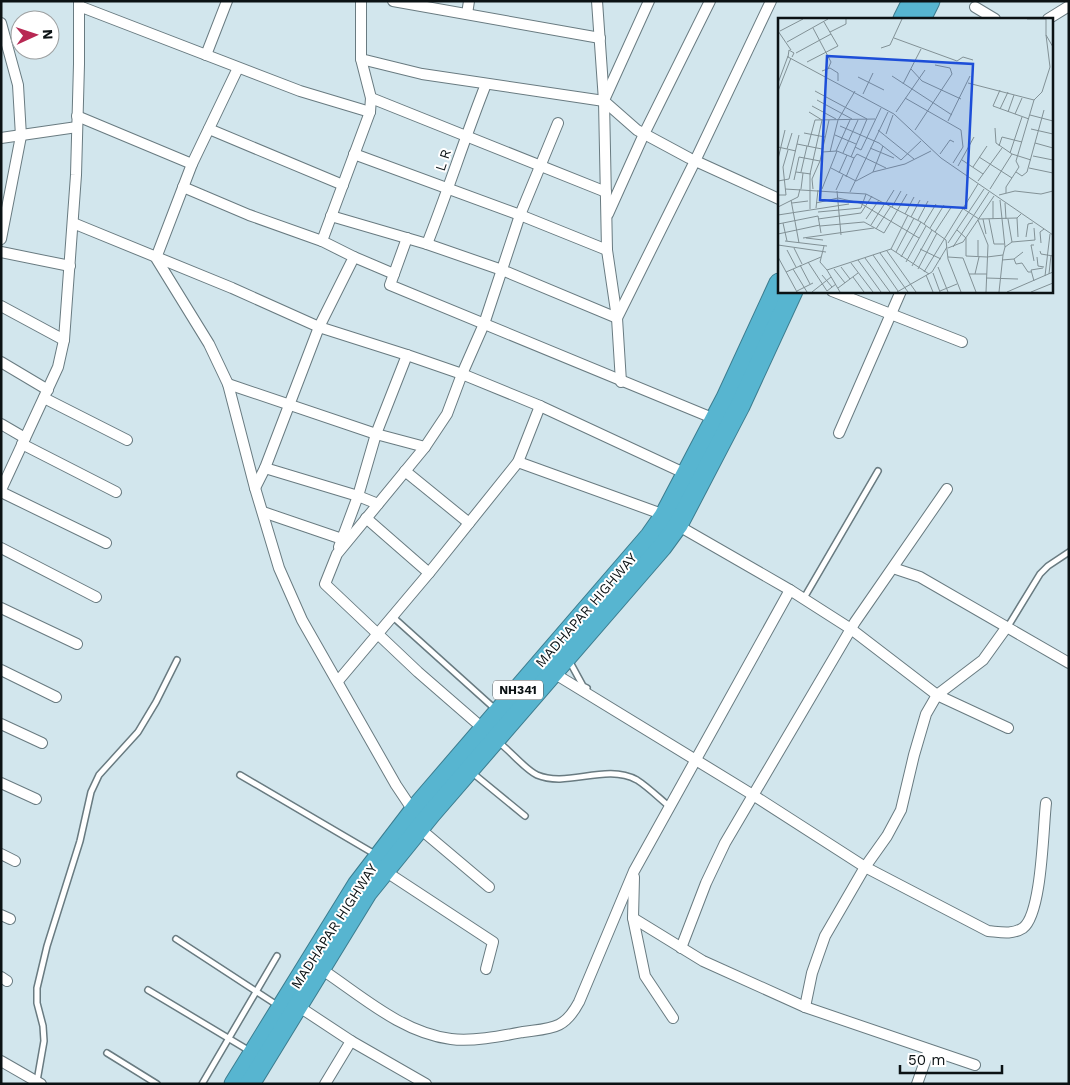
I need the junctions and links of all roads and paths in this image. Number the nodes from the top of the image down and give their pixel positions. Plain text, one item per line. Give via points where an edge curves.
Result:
1 (228, 1) edge
2 (361, 1) edge
3 (393, 1) edge
4 (469, 1) edge
5 (597, 1) edge
6 (649, 1) edge
7 (710, 1) edge
8 (771, 1) edge
9 (912, 1) edge
10 (930, 1) edge
11 (79, 4) edge
12 (974, 4) edge
13 (1069, 6) edge
14 (467, 14) junction
15 (904, 18) edge
16 (922, 18) edge
17 (980, 18) edge
18 (994, 18) edge
19 (1050, 18) edge
20 (1, 23) edge
21 (600, 38) junction
22 (206, 55) junction
23 (361, 60) junction
24 (238, 68) junction
25 (486, 84) junction
26 (371, 98) junction
27 (604, 101) junction
28 (370, 112) junction
29 (77, 116) junction
30 (558, 123) dead end
31 (77, 127) junction
32 (209, 129) junction
33 (644, 134) junction
34 (21, 136) junction
35 (466, 136) junction
36 (1, 138) edge
37 (354, 154) junction
38 (695, 161) junction
39 (192, 164) junction
40 (540, 165) junction
41 (343, 184) junction
42 (183, 188) junction
43 (448, 190) junction
44 (606, 192) junction
45 (778, 199) edge
46 (520, 215) junction
47 (331, 216) junction
48 (606, 217) junction
49 (73, 223) junction
50 (407, 238) junction
51 (1, 239) edge
52 (322, 241) junction
53 (427, 244) junction
54 (607, 250) junction
55 (1, 252) edge
56 (354, 257) junction
57 (156, 258) junction
58 (70, 266) junction
59 (502, 270) junction
60 (394, 274) junction
61 (778, 285) edge
62 (793, 292) edge
63 (835, 292) edge
64 (900, 292) edge
65 (1, 306) edge
66 (890, 314) junction
67 (617, 318) junction
68 (484, 324) junction
69 (319, 327) junction
70 (64, 340) junction
71 (962, 342) dead end
72 (408, 355) junction
73 (1, 362) edge
74 (462, 374) junction
75 (621, 382) junction
76 (228, 384) junction
77 (46, 394) junction
78 (289, 405) junction
79 (540, 406) junction
80 (710, 417) dead end
81 (1, 424) edge
82 (839, 433) dead end
83 (376, 434) junction
84 (127, 440) dead end
85 (24, 441) junction
86 (425, 447) junction
87 (518, 462) junction
88 (265, 468) junction
89 (405, 471) junction
90 (878, 471) dead end
91 (682, 472) dead end
92 (2, 487) edge
93 (256, 488) junction
94 (947, 488) dead end
95 (116, 492) dead end
96 (358, 496) junction
97 (378, 504) junction
98 (263, 512) junction
99 (659, 513) dead end
100 (366, 518) junction
101 (469, 523) junction
102 (684, 529) dead end
103 (342, 539) junction
104 (106, 543) dead end
105 (1, 548) edge
106 (1069, 552) edge
107 (337, 554) junction
108 (893, 568) junction
109 (429, 573) junction
110 (790, 590) junction
111 (96, 597) dead end
112 (804, 599) junction
113 (1, 608) edge
114 (393, 617) junction
115 (1006, 628) junction
116 (851, 629) junction
117 (378, 634) junction
118 (77, 644) dead end
119 (177, 660) dead end
120 (1069, 663) edge
121 (571, 664) dead end
122 (1, 670) edge
123 (560, 677) dead end
124 (338, 681) junction
125 (936, 696) junction
126 (56, 697) dead end
127 (494, 708) dead end
128 (1, 724) edge
129 (479, 725) dead end
130 (1008, 728) dead end
131 (42, 742) dead end
132 (502, 745) dead end
133 (696, 760) junction
134 (240, 775) dead end
135 (475, 775) dead end
136 (1, 783) edge
137 (753, 795) junction
138 (36, 799) dead end
139 (1046, 802) dead end
140 (410, 806) dead end
141 (670, 807) junction
142 (524, 816) dead end
143 (425, 833) dead end
144 (373, 853) dead end
145 (1, 854) edge
146 (15, 861) dead end
147 (865, 868) junction
148 (634, 871) junction
149 (391, 875) dead end
150 (489, 887) dead end
151 (633, 918) junction
152 (176, 939) dead end
153 (681, 948) junction
154 (278, 956) dead end
155 (486, 969) dead end
156 (327, 973) dead end
157 (148, 990) dead end
158 (256, 992) junction
159 (277, 1005) dead end
160 (805, 1007) junction
161 (304, 1010) dead end
162 (674, 1018) dead end
163 (228, 1038) junction
164 (351, 1041) junction
165 (248, 1050) dead end
166 (929, 1050) junction
167 (107, 1053) dead end
168 (1, 1061) edge
169 (975, 1065) dead end
170 (39, 1082) edge
171 (157, 1084) edge
172 (202, 1084) edge
173 (234, 1084) edge
174 (250, 1084) edge
175 (324, 1084) edge
176 (426, 1084) edge
177 (917, 1084) edge

1 - 22 street
2 - 23 street
3 - 14 street
4 - 14 street
5 - 21 street
6 - 27 street
7 - 33 street
8 - 38 street
9 - 15 highway
10 - 16 highway
11 - 22 street
11 - 29 street
12 - 17 street
12 - 18 street
13 - 19 street
14 - 21 street
20 - 34 street via 18,85
21 - 27 street
22 - 24 street
23 - 25 street
23 - 26 street
24 - 28 street
24 - 32 street
25 - 27 street
25 - 35 street, L R
26 - 28 street
26 - 35 street
27 - 33 street
27 - 44 street
28 - 37 street
29 - 31 street
29 - 39 street
30 - 40 street
31 - 34 street
31 - 49 street
32 - 39 street
32 - 41 street
33 - 38 street
33 - 48 street
34 - 36 street
34 - 51 street
35 - 40 street
35 - 43 street, L R
37 - 41 street
37 - 43 street
38 - 45 street
38 - 67 street
39 - 42 street
40 - 44 street
40 - 46 street
41 - 47 street
42 - 52 street
42 - 57 street
43 - 46 street
43 - 53 street, L R
44 - 48 street
46 - 54 street
46 - 59 street
47 - 50 street
47 - 52 street
48 - 54 street
49 - 57 street
49 - 58 street
50 - 53 street
50 - 60 street
52 - 56 street
53 - 59 street
54 - 67 street
55 - 58 street
56 - 60 street
56 - 69 street
57 - 69 street
57 - 76 street
58 - 70 street
59 - 67 street
59 - 68 street
60 - 68 street via 390,285
61 - 173 highway, MADHAPAR HIGHWAY / NH341 via 726,398 664,516 419,804 357,885
62 - 174 highway, MADHAPAR HIGHWAY / NH341 via 740,406 678,526 367,893
63 - 66 street
64 - 66 street
65 - 70 street
66 - 71 street
66 - 82 street
67 - 75 street
68 - 74 street
68 - 75 street
69 - 72 street
69 - 78 street
70 - 77 street via 58,367
72 - 74 street
72 - 83 street
73 - 77 street
74 - 79 street
74 - 86 street via 447,414
75 - 80 street
76 - 78 street
76 - 93 street
77 - 84 street
77 - 85 street
78 - 83 street
78 - 88 street
79 - 87 street
79 - 91 street
81 - 85 street
83 - 86 street
83 - 96 street
85 - 92 street
85 - 95 street
86 - 89 street
87 - 99 street
87 - 101 street
88 - 93 street
88 - 96 street
89 - 97 street
89 - 101 street
90 - 112 lane
92 - 104 street
93 - 98 street
94 - 108 street
96 - 97 street
96 - 103 street
97 - 100 street
98 - 103 street
98 - 124 street via 279,568 302,620
100 - 107 street
100 - 109 street
101 - 109 street
102 - 110 street
103 - 107 street
105 - 111 street
106 - 115 lane via 1040,574
107 - 117 street via 325,584
108 - 115 street via 920,578
108 - 116 street
109 - 114 street
110 - 112 street
110 - 133 street
112 - 116 street
113 - 118 street
114 - 117 street
114 - 127 lane
115 - 120 street
115 - 125 street via 983,660
116 - 125 street
116 - 137 street
117 - 124 street
117 - 129 street
119 - 170 lane via 138,732 99,775 91,792 37,988 44,1041
121 - 133 lane via 583,686
122 - 126 street
123 - 133 street
124 - 140 street
125 - 130 street
125 - 147 street via 926,714 901,810 888,836
128 - 131 street
132 - 141 lane via 539,776 556,779 620,774 636,780
133 - 137 street
133 - 141 street
134 - 144 lane
135 - 142 lane
136 - 138 street
137 - 147 street
137 - 153 street via 713,867
139 - 147 street via 1037,895 1032,915 1023,928 1007,934 988,931
141 - 148 street
143 - 150 street
145 - 146 street
147 - 160 street via 825,936
148 - 151 street
148 - 156 street via 579,1002 571,1017 554,1028 488,1038 451,1039 416,1031
149 - 155 street via 493,942
151 - 153 street
151 - 162 street via 645,976
152 - 158 lane
153 - 160 street
154 - 158 lane
157 - 163 lane
158 - 159 lane
158 - 163 lane
160 - 166 street
161 - 164 street
163 - 165 lane
163 - 172 lane
164 - 175 street
164 - 176 street
166 - 169 street
166 - 177 street
167 - 171 lane
168 - 170 street

